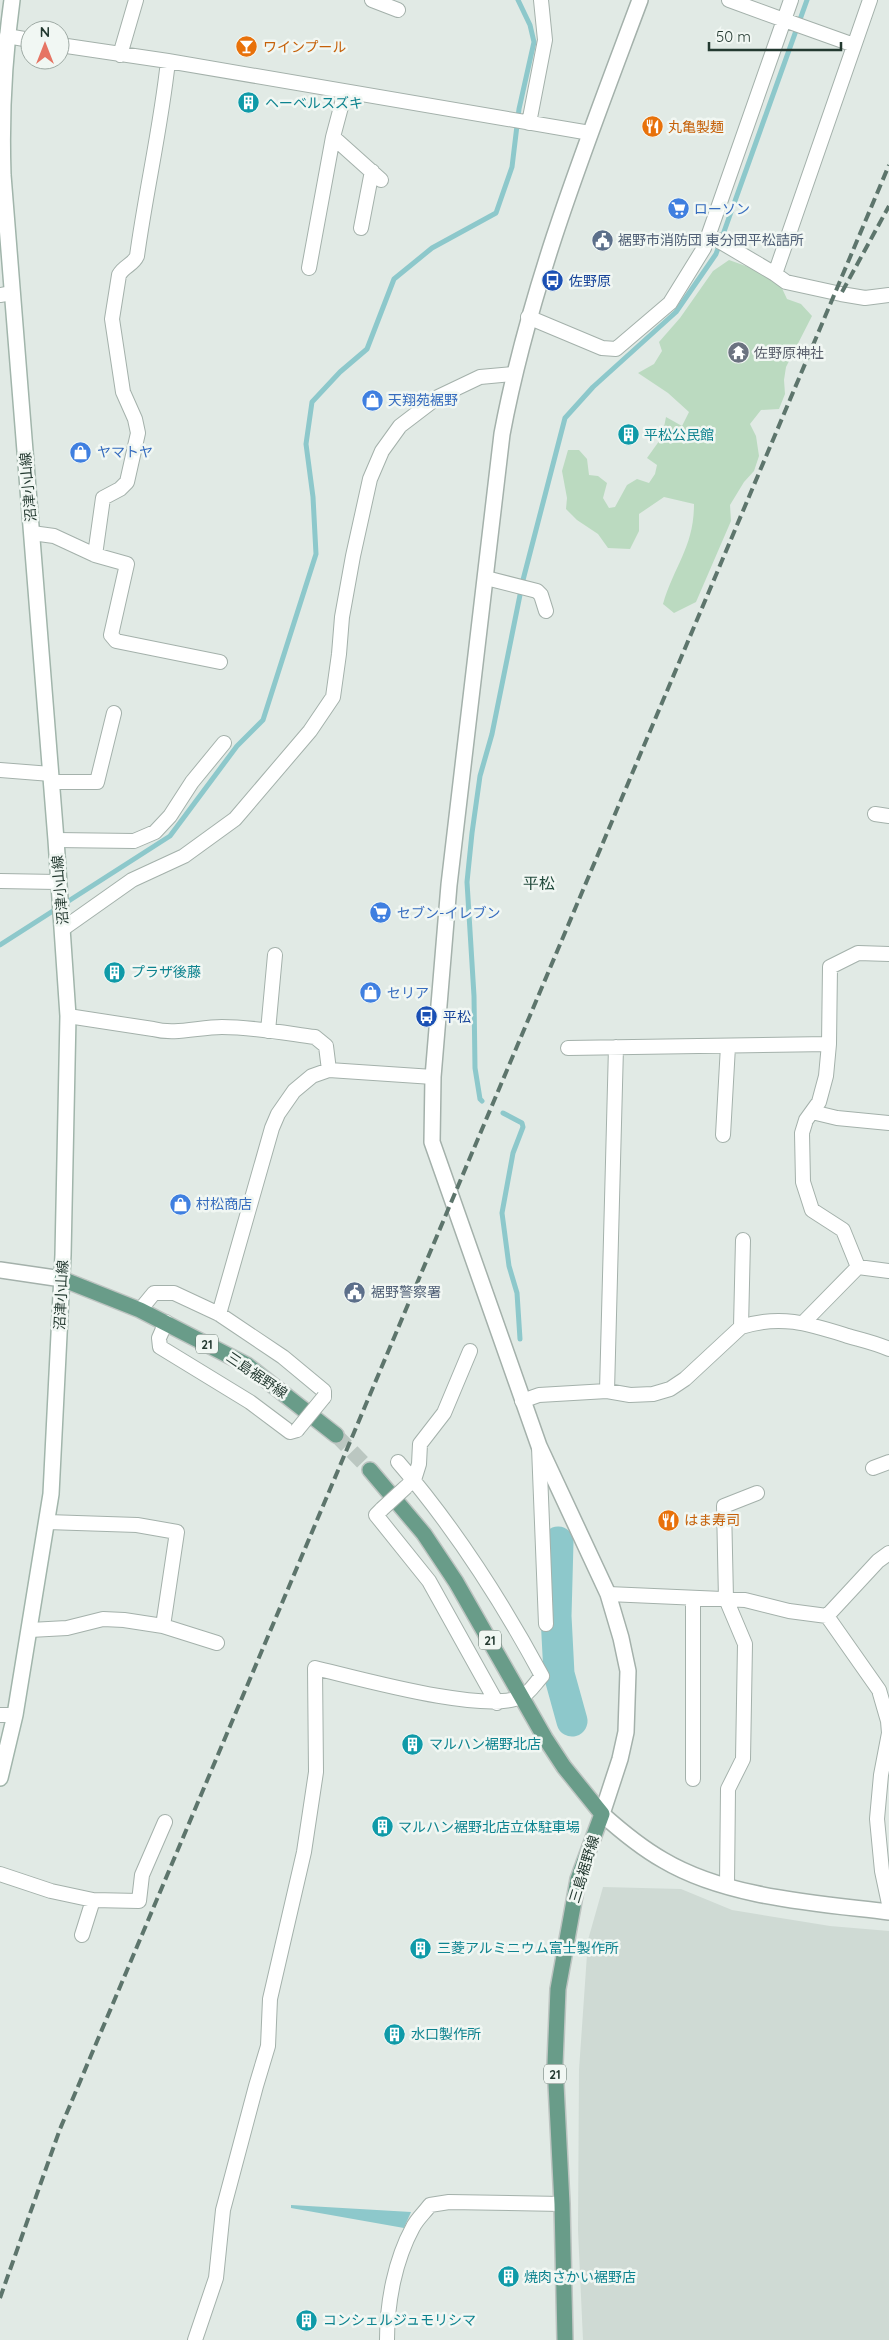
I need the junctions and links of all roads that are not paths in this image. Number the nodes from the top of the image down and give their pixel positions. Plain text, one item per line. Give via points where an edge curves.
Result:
1 (12, 0) edge
2 (136, 0) edge
3 (372, 0) edge
4 (541, 0) edge
5 (640, 0) edge
6 (729, 0) edge
7 (791, 0) edge
8 (870, 0) edge
9 (398, 10) dead end
10 (792, 23) junction
11 (7, 36) junction
12 (20, 38) edge
13 (854, 45) junction
14 (70, 47) edge
15 (120, 55) junction
16 (168, 61) junction
17 (345, 92) junction
18 (529, 123) junction
19 (590, 133) junction
20 (333, 137) junction
21 (361, 228) dead end
22 (712, 237) junction
23 (309, 268) dead end
24 (775, 274) junction
25 (6, 294) edge
26 (889, 295) edge
27 (528, 317) junction
28 (513, 374) junction
29 (32, 533) junction
30 (95, 555) junction
31 (486, 578) junction
32 (546, 611) dead end
33 (220, 662) dead end
34 (114, 713) dead end
35 (224, 743) dead end
36 (0, 770) edge
37 (51, 778) junction
38 (875, 814) dead end
39 (889, 816) edge
40 (56, 840) junction
41 (0, 881) edge
42 (58, 884) junction
43 (63, 925) junction
44 (889, 954) edge
45 (275, 955) dead end
46 (68, 1016) junction
47 (268, 1031) junction
48 (829, 1044) junction
49 (728, 1046) junction
50 (616, 1047) junction
51 (568, 1048) dead end
52 (329, 1070) junction
53 (433, 1077) junction
54 (812, 1112) junction
55 (889, 1123) edge
56 (723, 1135) dead end
57 (743, 1240) dead end
58 (858, 1267) junction
59 (0, 1270) edge
60 (889, 1271) edge
61 (62, 1279) junction
62 (140, 1310) junction
63 (220, 1314) junction
64 (166, 1322) junction
65 (804, 1322) junction
66 (742, 1327) junction
67 (889, 1349) edge
68 (470, 1351) dead end
69 (607, 1391) junction
70 (522, 1401) junction
71 (336, 1435) tunnel mouth
72 (539, 1446) junction
73 (398, 1462) dead end
74 (889, 1462) edge
75 (873, 1468) dead end
76 (370, 1470) tunnel mouth
77 (410, 1484) junction
78 (757, 1493) dead end
79 (47, 1522) junction
80 (889, 1553) edge
81 (608, 1594) junction
82 (693, 1598) junction
83 (726, 1599) junction
84 (827, 1616) junction
85 (546, 1624) dead end
86 (163, 1626) junction
87 (30, 1630) junction
88 (217, 1643) dead end
89 (545, 1661) dead end
90 (542, 1676) junction
91 (522, 1697) junction
92 (497, 1703) junction
93 (0, 1715) edge
94 (16, 1715) junction
95 (0, 1778) edge
96 (693, 1779) dead end
97 (602, 1814) junction
98 (165, 1822) dead end
99 (886, 1870) edge
100 (0, 1874) edge
101 (727, 1885) junction
102 (93, 1900) junction
103 (889, 1904) edge
104 (889, 1912) edge
105 (82, 1935) dead end
106 (562, 2204) junction
107 (195, 2340) edge
108 (387, 2340) edge
109 (565, 2340) edge

1 - 11 street, 沼津小山線
2 - 15 street
3 - 9 street
4 - 18 street via 545,40
5 - 19 street
6 - 10 street
7 - 10 street
8 - 13 street
10 - 13 street
10 - 22 street
11 - 12 street
11 - 25 street, 沼津小山線 via 2,139
13 - 24 street
14 - 15 street
15 - 16 street
16 - 17 street
16 - 30 street via 163,112 156,131 154,162 137,256 119,275 112,319 123,392 138,433 127,482 103,498
17 - 18 street
17 - 20 street
18 - 19 street
19 - 27 street
20 - 21 street via 377,176
20 - 23 street
22 - 24 street
22 - 27 street via 670,303 616,349 602,348
24 - 26 street via 786,282 841,294 865,298
25 - 29 street, 沼津小山線
27 - 28 street
28 - 31 street via 502,434
28 - 43 street via 480,377 438,397 400,426 382,452 370,479 353,556 333,697 310,731 235,819 184,856 132,880
29 - 30 street via 54,536
29 - 37 street, 沼津小山線
30 - 33 street via 128,564 111,635 116,641
31 - 32 street via 541,595
31 - 53 street via 450,876
34 - 37 street via 97,782
35 - 40 street via 155,832 134,841
36 - 37 street
37 - 40 street, 沼津小山線
38 - 39 street
40 - 42 street, 沼津小山線
41 - 42 street
42 - 43 street, 沼津小山線
43 - 46 street, 沼津小山線
44 - 48 street via 858,953 830,967
45 - 47 street
46 - 47 street via 166,1032 223,1027
46 - 61 street, 沼津小山線
47 - 52 street via 315,1037 326,1046
48 - 49 street
48 - 54 street via 826,1076 819,1102
49 - 50 street
49 - 56 street
50 - 51 street
50 - 69 street
52 - 53 street
52 - 63 street via 312,1076 294,1091 278,1114
53 - 70 street via 432,1142
54 - 55 street
54 - 58 street via 802,1133 803,1182 812,1210 843,1230
57 - 66 street
58 - 60 street
58 - 65 street
59 - 61 street
61 - 62 main road, 三島裾野線 / 21
61 - 79 street, 沼津小山線
62 - 63 street via 154,1292 174,1292
62 - 64 main road, 三島裾野線 / 21
63 - 64 street, bridge via 283,1357 324,1391 324,1397 297,1430 290,1432 250,1402 160,1347 159,1338
64 - 71 main road, 三島裾野線 / 21 via 247,1365
65 - 66 street via 776,1320
65 - 67 street
66 - 69 street via 670,1389 630,1395
68 - 77 street via 444,1413 420,1444 419,1464
69 - 70 street via 539,1395
70 - 72 street
72 - 81 street
72 - 85 street
73 - 77 street
74 - 75 street
76 - 91 main road, 21 via 424,1534 456,1582
77 - 90 street via 480,1569
77 - 92 street, bridge via 376,1515 429,1581
78 - 83 street via 724,1506
79 - 86 street via 137,1525 177,1532
79 - 87 street, 沼津小山線
80 - 84 street
81 - 82 street
81 - 97 street via 628,1671 628,1706 620,1759
82 - 83 street
82 - 96 street
83 - 84 street
83 - 101 street via 745,1644 743,1759 728,1789
84 - 99 street via 879,1690 888,1721 877,1819
86 - 87 street via 103,1619 67,1628
86 - 88 street
87 - 94 street, 沼津小山線
89 - 90 street
90 - 91 street
91 - 92 street
91 - 97 main road, 21 via 564,1767
92 - 107 street via 424,1694 315,1668 316,1772 304,1852 270,1999 268,2046 223,2210 216,2278
93 - 94 street
94 - 95 street, 沼津小山線
97 - 101 street via 631,1840 664,1861 696,1876
97 - 106 main road, 三島裾野線 / 21 via 578,1879 558,1989 555,2064
98 - 102 street via 142,1875 140,1901
99 - 103 street
100 - 102 street via 51,1891
101 - 104 street via 807,1902
102 - 105 street
106 - 108 street via 450,2202 430,2205 414,2225 400,2255 387,2315
106 - 109 main road, 三島裾野線 / 21

